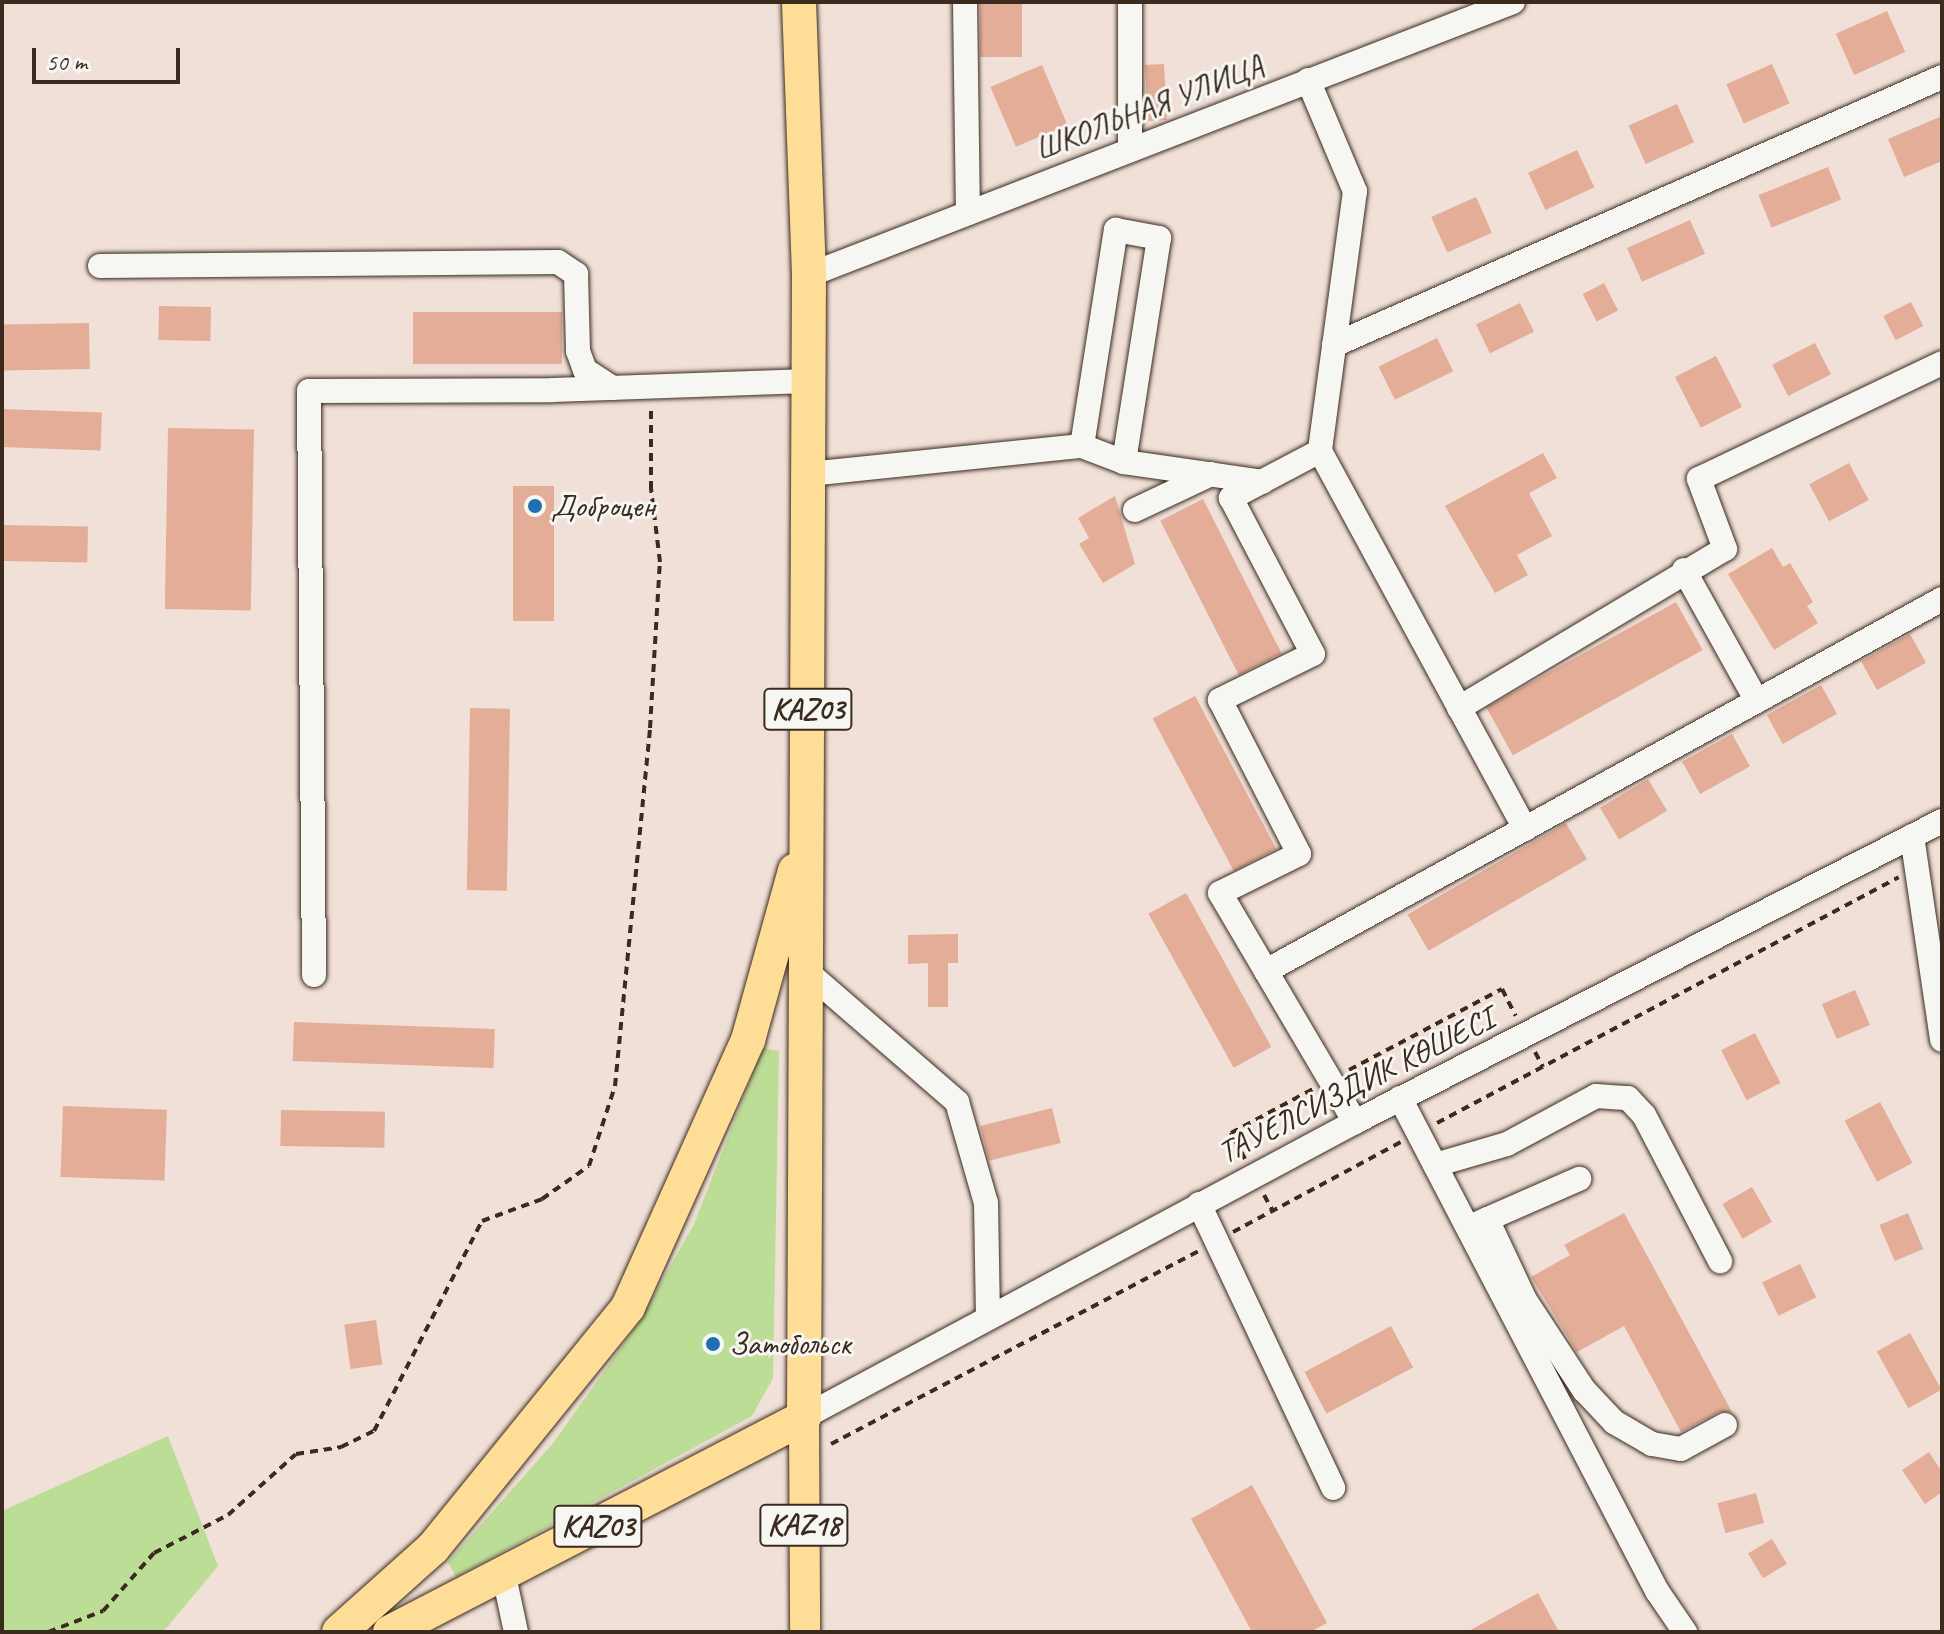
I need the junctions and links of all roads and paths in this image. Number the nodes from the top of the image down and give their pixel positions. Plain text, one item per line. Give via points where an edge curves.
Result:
1 (799, 2) edge
2 (965, 2) edge
3 (1130, 2) edge
4 (1513, 2) edge
5 (1942, 77) edge
6 (1308, 80) junction
7 (1130, 149) junction
8 (968, 213) junction
9 (100, 266) dead end
10 (809, 275) junction
11 (1334, 345) junction
12 (1942, 363) edge
13 (809, 381) junction
14 (654, 387) junction
15 (613, 388) junction
16 (1082, 446) junction
17 (1320, 451) junction
18 (1124, 462) junction
19 (809, 474) junction
20 (1211, 474) junction
21 (1263, 482) junction
22 (1135, 510) dead end
23 (1684, 570) junction
24 (1942, 599) edge
25 (1757, 701) junction
26 (1459, 708) junction
27 (1942, 821) edge
28 (808, 823) junction
29 (1525, 829) junction
30 (1912, 836) junction
31 (1917, 868) junction
32 (806, 971) junction
33 (1266, 971) junction
34 (314, 975) dead end
35 (1525, 1034) junction
36 (1942, 1040) edge
37 (1543, 1067) junction
38 (1330, 1080) junction
39 (1400, 1098) junction
40 (1355, 1122) junction
41 (1419, 1133) junction
42 (1435, 1165) junction
43 (1254, 1175) junction
44 (1579, 1179) dead end
45 (1199, 1204) junction
46 (1273, 1211) junction
47 (1477, 1223) junction
48 (1216, 1241) junction
49 (1720, 1261) dead end
50 (988, 1315) junction
51 (804, 1417) junction
52 (1725, 1425) dead end
53 (831, 1444) dead end
54 (1333, 1488) dead end
55 (504, 1576) junction
56 (48, 1632) edge
57 (339, 1632) edge
58 (390, 1632) edge
59 (516, 1632) edge
60 (805, 1632) edge
61 (1685, 1632) edge

1 - 10 highway, KАZ03
2 - 8 street
3 - 7 street
4 - 6 street, ШКОЛЬНАЯ УЛИЦА
5 - 11 street
6 - 7 street, ШКОЛЬНАЯ УЛИЦА
6 - 11 street via 1355,191
7 - 8 street, ШКОЛЬНАЯ УЛИЦА
8 - 10 street, ШКОЛЬНАЯ УЛИЦА
9 - 15 street via 558,262 576,274 578,351 585,370
10 - 13 highway, KАZ03
11 - 17 street
12 - 23 street via 1699,479 1725,549
13 - 14 street
13 - 19 highway, KАZ03
14 - 15 street
14 - 56 path via 651,489 660,562 650,728 615,1086 589,1166 542,1199 482,1221 374,1431 341,1447 296,1454 228,1515 154,1553 103,1611
15 - 34 street via 309,391
16 - 18 street
16 - 18 street via 1116,230 1159,238
16 - 19 street
17 - 21 street
17 - 26 street
18 - 20 street
19 - 28 highway, KАZ03
20 - 21 street
20 - 22 street
21 - 33 street via 1231,498 1313,654 1220,700 1299,854 1220,893
23 - 25 street
23 - 26 street
24 - 25 street
25 - 29 street
26 - 29 street
27 - 30 street, ТАУЕЛСИЗДИК КӨШЕСІ
28 - 32 highway, KАZ03
28 - 57 highway, KАZ03 via 748,1040 628,1307 433,1548
29 - 33 street
30 - 31 street
30 - 35 street, ТАУЕЛСИЗДИК КӨШЕСІ
31 - 36 street
31 - 37 path
32 - 50 street via 957,1102 986,1203
32 - 51 highway, KАZ03
33 - 38 street
35 - 37 path
35 - 38 path via 1502,989
35 - 39 street, ТАУЕЛСИЗДИК КӨШЕСІ
37 - 41 path
38 - 40 street
38 - 43 path via 1231,1133
39 - 40 street, ТАУЕЛСИЗДИК КӨШЕСІ
39 - 41 street
40 - 43 street, ТАУЕЛСИЗДИК КӨШЕСІ
41 - 42 street
41 - 46 path
42 - 47 street
42 - 49 street via 1507,1144 1596,1096 1628,1098 1644,1115
43 - 45 street, ТАУЕЛСИЗДИК КӨШЕСІ
43 - 46 path
44 - 47 street
45 - 48 street
45 - 50 street, ТАУЕЛСИЗДИК КӨШЕСІ
46 - 48 path
47 - 52 street via 1584,1390 1614,1422 1652,1444 1681,1449
47 - 61 street via 1657,1591
48 - 53 path
48 - 54 street
50 - 51 street, ТАУЕЛСИЗДИК КӨШЕСІ
51 - 55 highway, KАZ03
51 - 60 main road, KAZ18
55 - 58 highway, KАZ03
55 - 59 street

